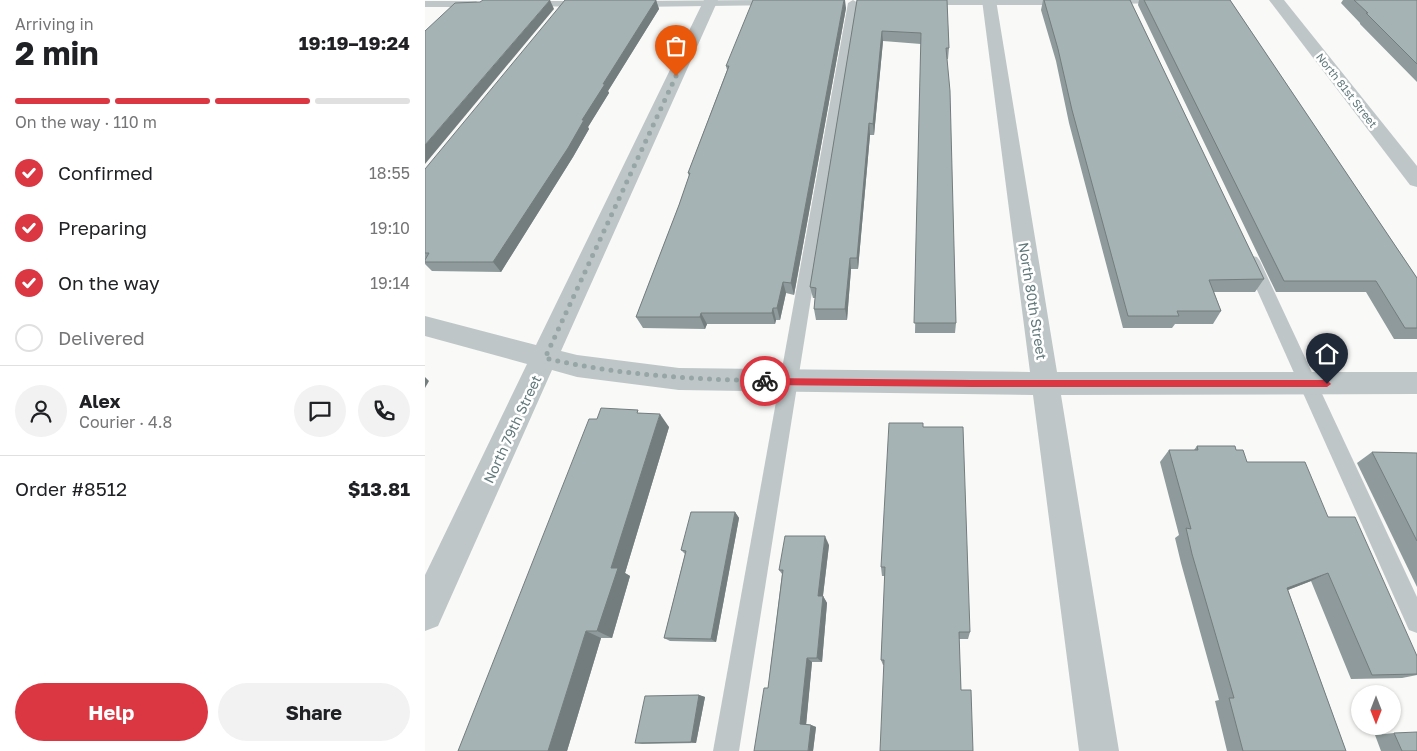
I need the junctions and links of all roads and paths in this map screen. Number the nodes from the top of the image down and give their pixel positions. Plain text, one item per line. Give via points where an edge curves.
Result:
1 (1169, 0) edge
2 (1276, 0) edge
3 (1100, 1) edge
4 (1129, 1) edge
5 (710, 2) edge
6 (989, 2) edge
7 (1072, 2) edge
8 (852, 3) dead end
9 (425, 4) edge
10 (487, 4) edge
11 (517, 4) edge
12 (565, 4) junction
13 (594, 4) edge
14 (623, 4) edge
15 (783, 4) edge
16 (917, 4) edge
17 (553, 19) edge
18 (1137, 19) edge
19 (1417, 180) edge
20 (1244, 245) edge
21 (425, 326) edge
22 (545, 358) junction
23 (789, 382) junction
24 (1417, 383) edge
25 (1046, 384) junction
26 (1309, 384) junction
27 (425, 613) edge
28 (1417, 622) edge
29 (726, 751) edge
30 (1099, 751) edge

1 - 4 lane
2 - 19 street, North 81st Street
3 - 4 lane
4 - 18 lane
5 - 14 lane
5 - 15 lane
5 - 22 street, North 79th Street
6 - 7 lane
6 - 16 lane
6 - 25 street, North 80th Street
8 - 23 lane
9 - 10 lane
11 - 12 lane
12 - 13 lane
12 - 17 lane
20 - 26 lane
21 - 22 street
22 - 23 street via 577,366 679,379
22 - 27 street, North 79th Street
23 - 25 street
23 - 29 lane
24 - 26 street
25 - 26 street
25 - 30 street, North 80th Street
26 - 28 lane

